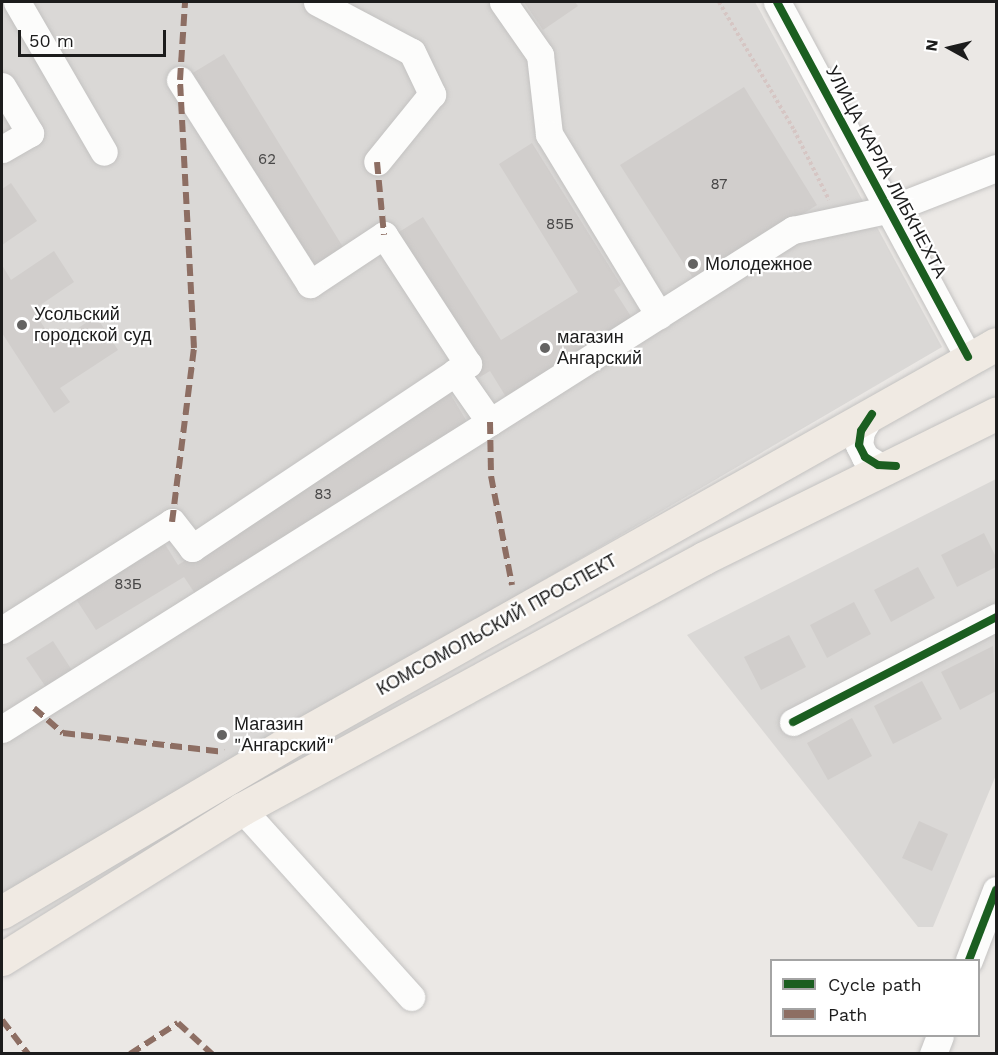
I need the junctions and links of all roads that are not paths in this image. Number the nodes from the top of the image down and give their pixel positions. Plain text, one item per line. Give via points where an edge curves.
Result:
1 (17, 2) edge
2 (317, 2) edge
3 (503, 2) edge
4 (777, 2) edge
5 (180, 80) dead end
6 (2, 86) edge
7 (2, 149) edge
8 (104, 152) dead end
9 (377, 162) dead end
10 (996, 168) edge
11 (891, 209) junction
12 (659, 315) junction
13 (982, 350) edge
14 (455, 372) junction
15 (872, 414) junction
16 (996, 414) edge
17 (490, 422) junction
18 (896, 466) junction
19 (996, 617) edge
20 (2, 630) edge
21 (792, 722) dead end
22 (2, 729) edge
23 (242, 809) junction
24 (996, 890) edge
25 (2, 912) edge
26 (2, 958) edge
27 (969, 959) edge
28 (411, 996) dead end
29 (939, 1037) edge
30 (933, 1053) edge

1 - 8 street
2 - 9 street via 412,52 432,94
3 - 12 street via 540,55 549,134
4 - 11 street, УЛИЦА КАРЛА ЛИБКНЕХТА
5 - 14 street via 310,284 384,235 468,364
6 - 7 street via 30,133
10 - 11 street
11 - 12 street via 793,230
11 - 13 street, УЛИЦА КАРЛА ЛИБКНЕХТА
12 - 17 street
13 - 15 main road, КОМСОМОЛЬСКИЙ ПРОСПЕКТ
14 - 17 street
14 - 20 street via 192,548 172,522
15 - 18 street via 861,431 860,445 865,457 878,465
15 - 25 main road, КОМСОМОЛЬСКИЙ ПРОСПЕКТ via 296,738
16 - 18 main road
17 - 22 street
18 - 23 main road via 704,558
19 - 21 street
23 - 26 main road
23 - 28 street
24 - 27 street
29 - 30 street

